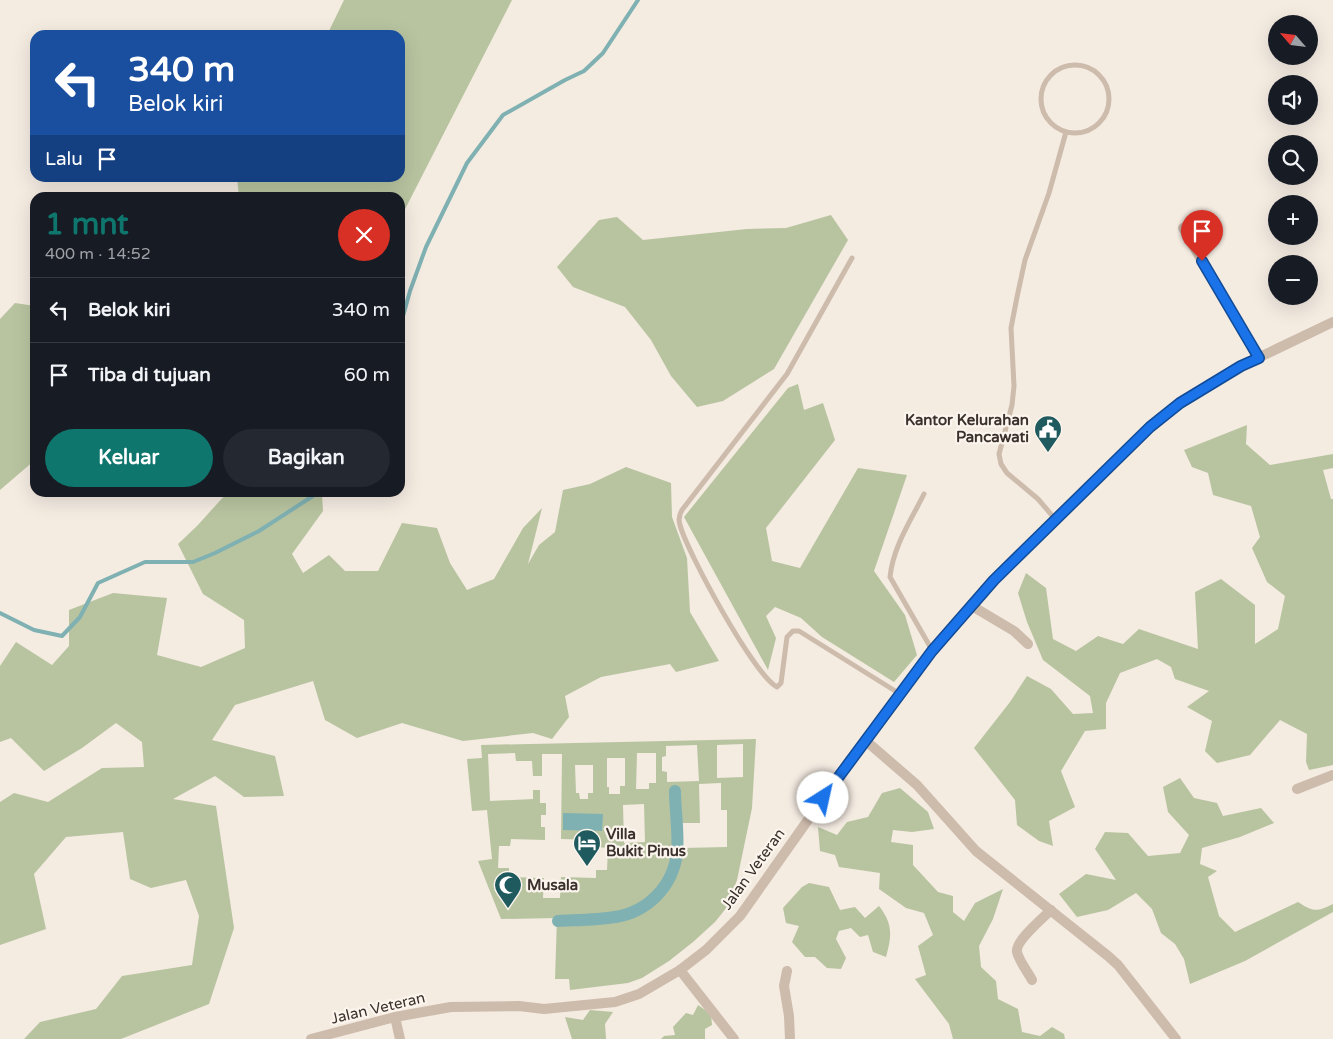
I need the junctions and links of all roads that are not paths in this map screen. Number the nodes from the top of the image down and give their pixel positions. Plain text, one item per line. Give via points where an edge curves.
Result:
1 (1066, 132) junction
2 (1183, 228) dead end
3 (852, 258) dead end
4 (1333, 322) edge
5 (1259, 358) junction
6 (924, 494) dead end
7 (1057, 520) junction
8 (972, 606) junction
9 (1028, 644) dead end
10 (932, 651) junction
11 (900, 694) junction
12 (865, 740) junction
13 (1333, 775) edge
14 (1297, 789) dead end
15 (1051, 910) junction
16 (680, 970) junction
17 (787, 971) dead end
18 (1032, 980) dead end
19 (395, 1017) junction
20 (311, 1039) edge
21 (400, 1039) edge
22 (734, 1039) edge
23 (790, 1039) edge
24 (1176, 1039) edge

1 - 1 lane via 1077,133 1098,124 1108,104 1104,82 1088,68 1077,65 1066,66 1048,78 1040,99 1042,110 1052,124
1 - 7 lane via 1025,260 1017,297 1011,328 1012,405 999,454 1007,473
2 - 5 street
3 - 11 lane via 787,374 679,516 700,572 754,664 771,684 777,687 781,684 787,637 793,631 799,631
4 - 5 street, Jalan Veteran
5 - 7 street, Jalan Veteran via 1180,403 1150,427
6 - 10 lane via 897,549 890,576
7 - 8 street, Jalan Veteran via 994,580
8 - 9 street via 1014,631
8 - 10 street, Jalan Veteran
10 - 11 street, Jalan Veteran
11 - 12 street, Jalan Veteran
12 - 15 street via 918,785 976,851
12 - 16 street, Jalan Veteran via 740,916 706,950
13 - 14 street
15 - 18 street via 1018,946 1018,955
15 - 24 street via 1118,965
16 - 19 street, Jalan Veteran via 640,994 615,1002 544,1009 451,1007
16 - 22 street
17 - 23 street via 784,986
19 - 20 street, Jalan Veteran
19 - 21 street

